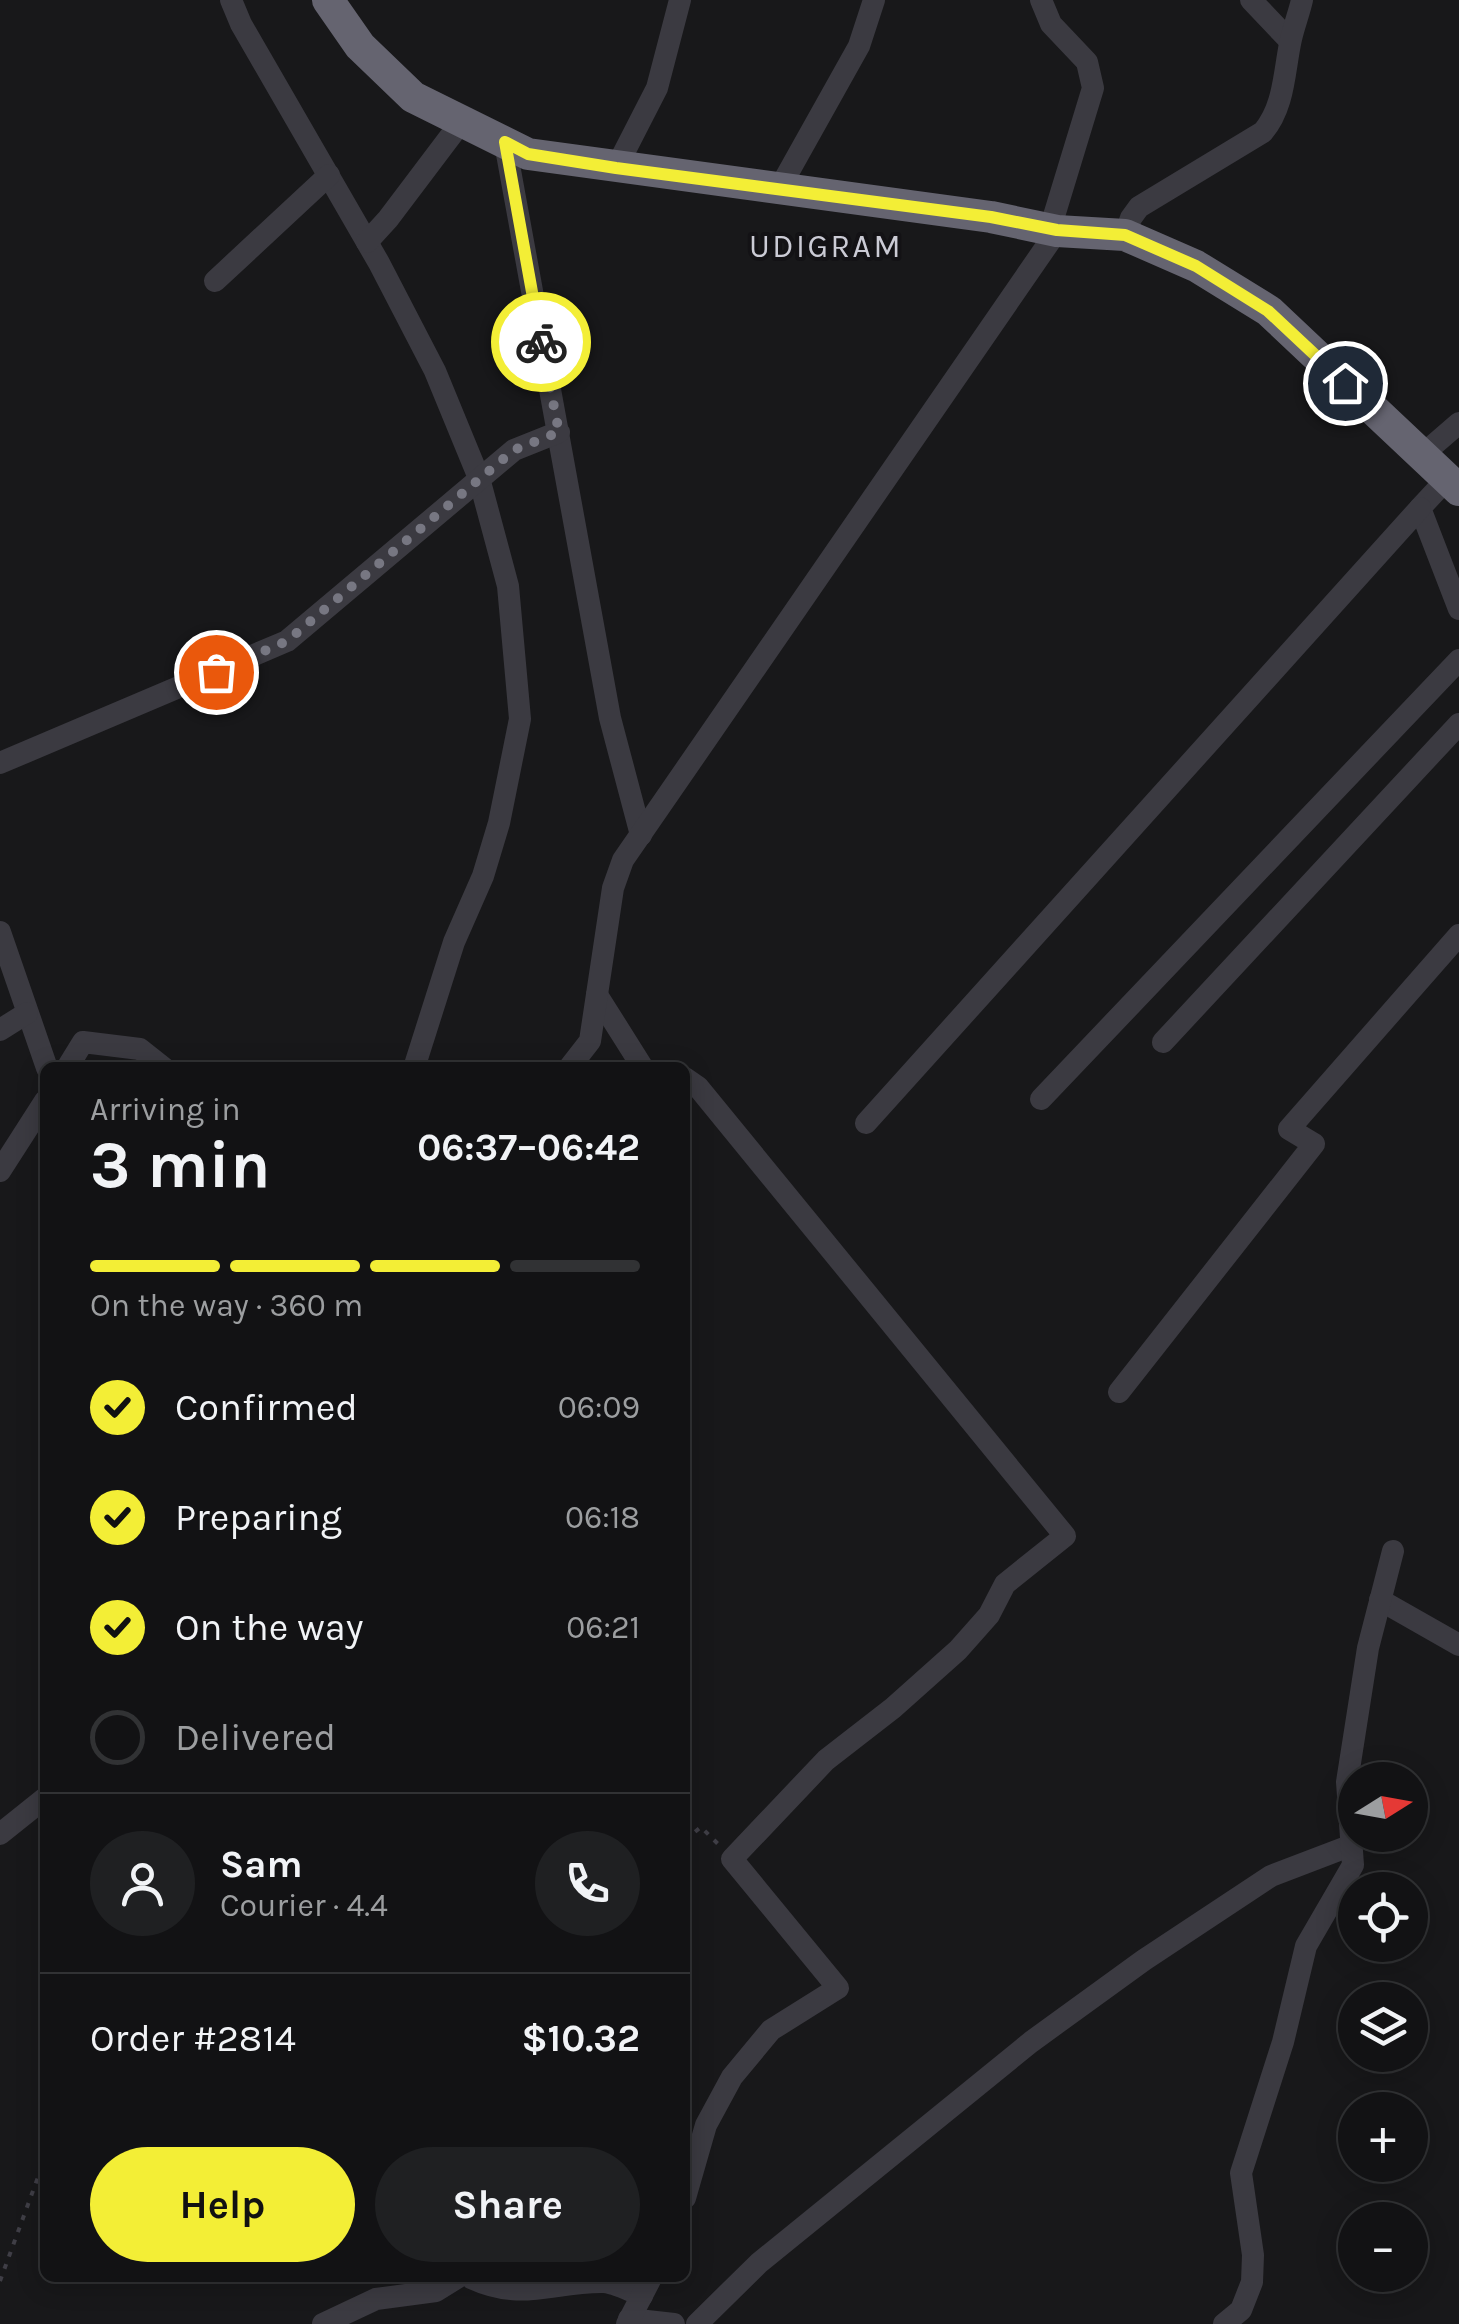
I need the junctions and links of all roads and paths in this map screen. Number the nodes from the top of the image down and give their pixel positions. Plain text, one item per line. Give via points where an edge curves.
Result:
1 (231, 0) edge
2 (328, 0) edge
3 (680, 0) edge
4 (874, 0) edge
5 (1041, 0) edge
6 (1251, 0) edge
7 (1302, 0) edge
8 (1290, 42) junction
9 (462, 121) junction
10 (505, 142) junction
11 (616, 168) junction
12 (328, 175) junction
13 (779, 189) junction
14 (1054, 230) junction
15 (1125, 235) junction
16 (367, 242) junction
17 (215, 281) dead end
18 (1459, 423) edge
19 (559, 432) junction
20 (1422, 455) junction
21 (479, 478) junction
22 (1453, 484) edge
23 (1420, 508) junction
24 (1459, 608) edge
25 (1459, 660) edge
26 (1459, 724) edge
27 (0, 763) edge
28 (641, 836) junction
29 (0, 932) edge
30 (1459, 934) edge
31 (597, 995) junction
32 (27, 1013) junction
33 (0, 1030) edge
34 (1163, 1042) dead end
35 (46, 1062) edge
36 (71, 1062) edge
37 (156, 1062) edge
38 (416, 1062) edge
39 (574, 1062) edge
40 (639, 1062) edge
41 (690, 1081) edge
42 (1041, 1098) dead end
43 (40, 1110) edge
44 (866, 1123) dead end
45 (0, 1171) edge
46 (1119, 1392) dead end
47 (1393, 1551) dead end
48 (1380, 1600) junction
49 (1459, 1645) edge
50 (1350, 1762) edge
51 (40, 1802) edge
52 (0, 1834) edge
53 (690, 1836) edge
54 (1338, 1850) edge
55 (1352, 1852) edge
56 (732, 1859) junction
57 (40, 2172) edge
58 (690, 2181) edge
59 (0, 2282) edge
60 (451, 2282) edge
61 (480, 2282) edge
62 (608, 2282) edge
63 (608, 2282) edge
64 (646, 2286) edge
65 (628, 2322) edge
66 (328, 2323) edge
67 (674, 2324) edge
68 (697, 2324) edge
69 (1224, 2324) edge

1 - 12 street
2 - 9 highway via 360,46 412,97
3 - 11 street via 657,88
4 - 13 street via 859,46
5 - 14 street via 1052,24 1087,62 1093,88
6 - 8 street
7 - 8 street
8 - 15 street via 1272,122 1139,208
9 - 10 highway
9 - 16 street
10 - 11 highway via 528,154
10 - 19 street
11 - 13 highway
12 - 16 street
12 - 17 street
13 - 14 highway
14 - 15 highway
14 - 28 street
15 - 20 highway via 1196,266 1268,311
16 - 21 street via 436,371
18 - 20 street
19 - 21 street via 514,450
19 - 28 street via 610,718
20 - 22 highway
21 - 27 street via 287,641
21 - 38 street via 508,586 520,719 483,876
22 - 23 street
23 - 24 street
23 - 44 street
25 - 42 street
26 - 34 street
28 - 31 street via 613,888
29 - 32 street
30 - 46 street via 1289,1129 1314,1144
31 - 39 street via 590,1041
31 - 40 street
32 - 33 street
32 - 35 street
36 - 37 street via 84,1042 140,1049
41 - 56 street via 1065,1536 1005,1584 958,1650 826,1760
43 - 45 street
47 - 48 street
48 - 49 street
48 - 50 street
51 - 52 street
53 - 56 path via 701,1827
54 - 68 street via 1270,1876 1031,2042 759,2263
55 - 69 street via 1353,1865 1306,1946 1284,2042 1241,2173 1252,2282 1240,2310
56 - 58 street via 838,1988 770,2030 732,2077 706,2125
57 - 59 path
60 - 66 street via 436,2291 376,2299
61 - 62 street via 535,2290
63 - 64 street
64 - 65 street
65 - 67 street

